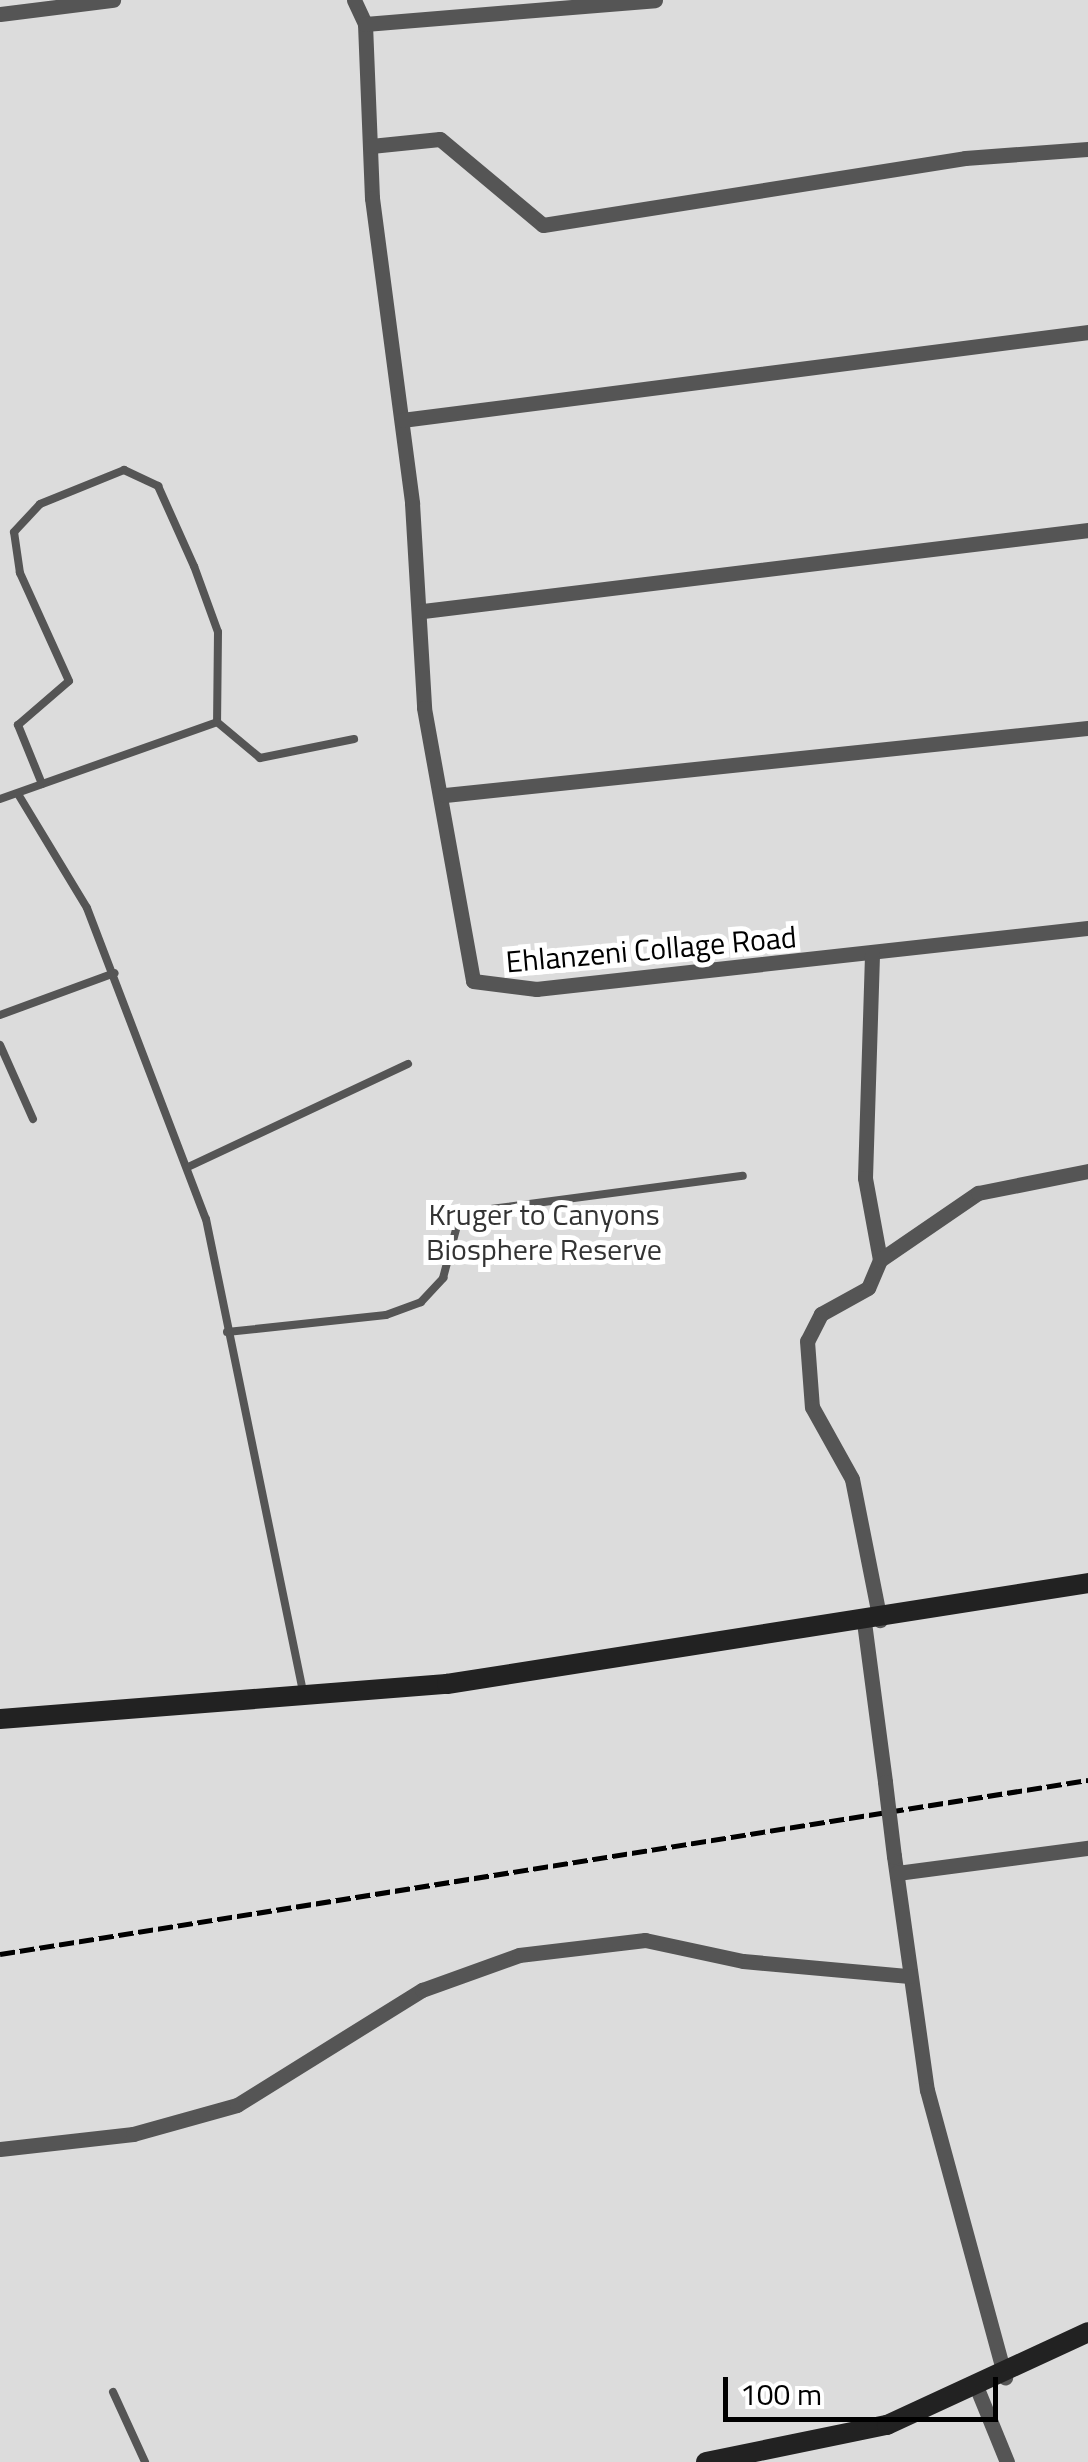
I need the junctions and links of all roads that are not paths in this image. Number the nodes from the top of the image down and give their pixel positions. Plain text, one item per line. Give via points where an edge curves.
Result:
1 (113, 0) edge
2 (354, 0) edge
3 (655, 0) edge
4 (0, 14) edge
5 (365, 24) junction
6 (371, 146) junction
7 (1088, 149) edge
8 (1088, 332) edge
9 (402, 420) junction
10 (1088, 530) edge
11 (422, 611) junction
12 (217, 722) junction
13 (1088, 728) edge
14 (354, 739) dead end
15 (42, 784) junction
16 (18, 794) junction
17 (445, 796) junction
18 (0, 799) edge
19 (1088, 928) edge
20 (872, 955) junction
21 (115, 972) junction
22 (0, 1015) edge
23 (0, 1045) edge
24 (408, 1064) dead end
25 (32, 1119) dead end
26 (188, 1168) junction
27 (1088, 1170) edge
28 (743, 1176) dead end
29 (880, 1260) junction
30 (227, 1332) junction
31 (1088, 1583) edge
32 (872, 1621) junction
33 (304, 1697) junction
34 (0, 1719) edge
35 (1088, 1848) edge
36 (896, 1874) junction
37 (908, 1976) junction
38 (0, 2149) edge
39 (1088, 2332) edge
40 (1004, 2378) junction
41 (976, 2386) junction
42 (113, 2392) dead end
43 (145, 2462) edge
44 (706, 2462) edge
45 (1007, 2462) edge

1 - 4 street
2 - 5 street, Ehlanzeni Collage Road
3 - 5 street
5 - 6 street, Ehlanzeni Collage Road
6 - 7 street via 440,139 543,225 965,158
6 - 9 street, Ehlanzeni Collage Road
8 - 9 street
9 - 11 street, Ehlanzeni Collage Road
10 - 11 street
11 - 17 street, Ehlanzeni Collage Road via 424,708
12 - 14 lane via 260,758
12 - 15 lane
12 - 15 lane via 218,632 171,507 134,473 90,478 40,504 14,532 20,573 69,681 18,725
13 - 17 street
15 - 16 lane
16 - 18 lane
16 - 21 lane
17 - 20 street, Ehlanzeni Collage Road via 462,953 484,988
19 - 20 street
20 - 29 street via 865,1178
21 - 22 lane
21 - 26 lane
23 - 25 lane
24 - 26 lane
26 - 30 lane
27 - 29 street via 978,1193
28 - 30 lane via 483,1210 458,1222 443,1278 421,1302 386,1315
29 - 32 street via 868,1288 821,1314 807,1340 812,1407 848,1464
30 - 33 lane
31 - 32 street
32 - 33 street
32 - 36 street, bridge
33 - 34 street
35 - 36 street
36 - 37 street
37 - 38 street via 744,1961 645,1940 519,1955 422,1990 236,2105 132,2134
37 - 40 street via 926,2090
39 - 40 street
40 - 41 street
41 - 44 street via 887,2425
41 - 45 street
42 - 43 lane

